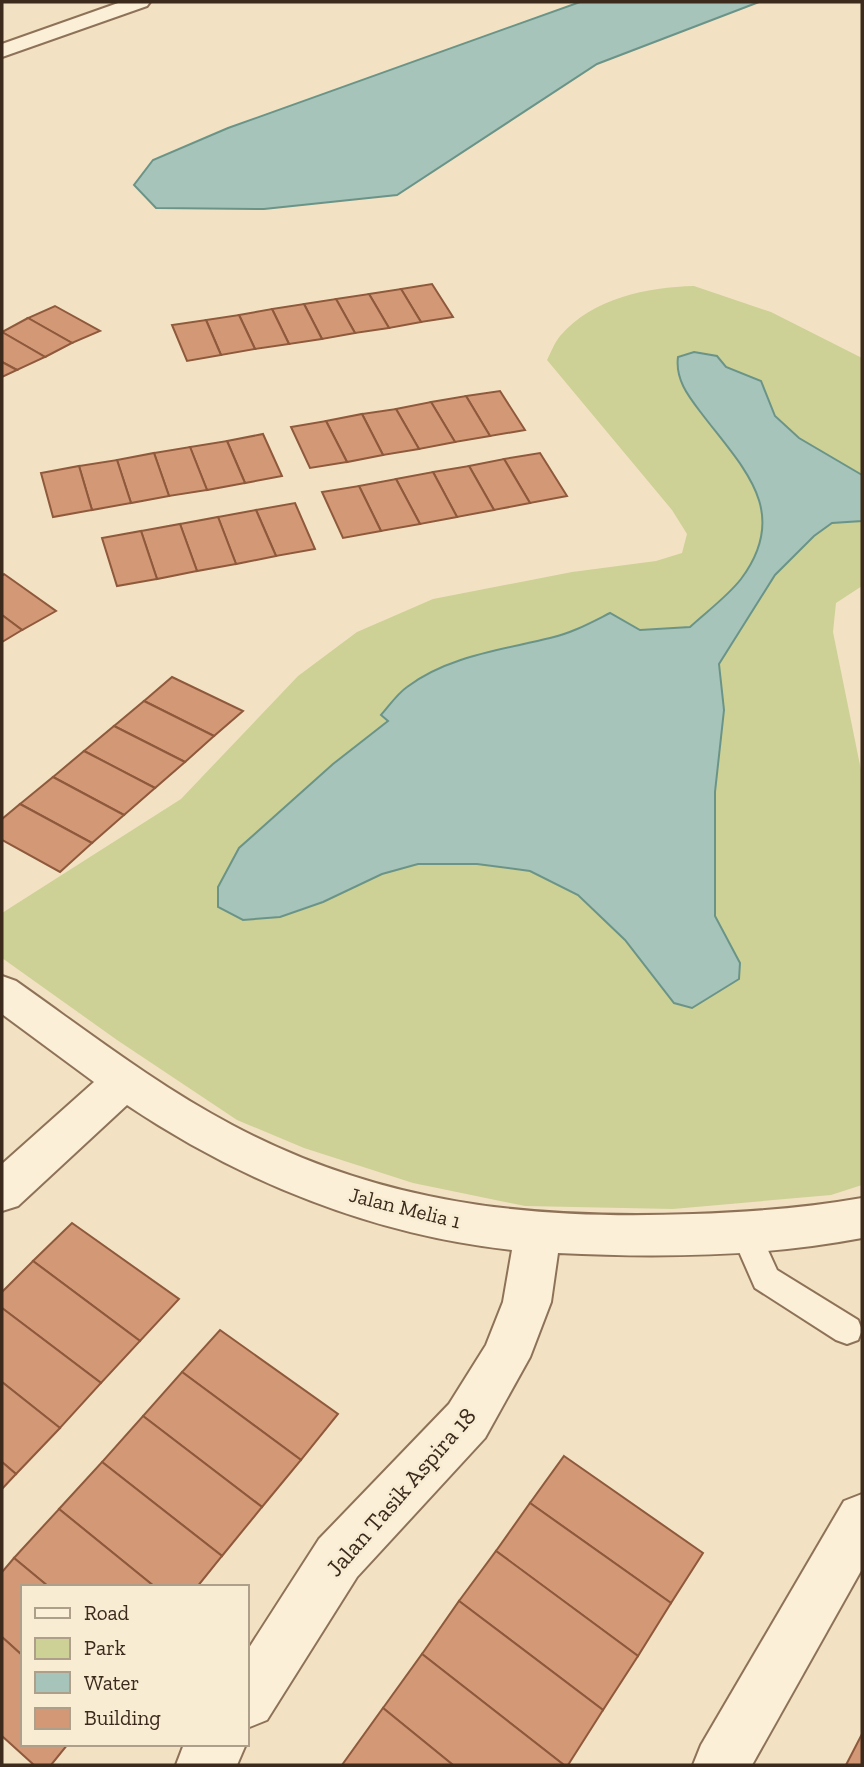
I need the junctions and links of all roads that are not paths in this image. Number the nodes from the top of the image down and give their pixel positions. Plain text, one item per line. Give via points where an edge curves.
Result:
1 (140, 2) edge
2 (2, 51) edge
3 (2, 992) edge
4 (125, 1080) junction
5 (2, 1192) edge
6 (862, 1219) edge
7 (538, 1231) junction
8 (745, 1231) junction
9 (847, 1330) dead end
10 (862, 1518) edge
11 (248, 1698) edge
12 (217, 1746) edge
13 (204, 1765) edge
14 (721, 1765) edge

1 - 2 street
3 - 4 street, Jalan Melia 1
4 - 5 street
4 - 7 street, Jalan Melia 1 via 216,1137 361,1200 455,1222
6 - 8 street, Jalan Melia 1
7 - 8 street, Jalan Melia 1 via 644,1236
7 - 11 street, Jalan Tasik Aspira 18 via 527,1302 506,1357 467,1421 338,1558
8 - 9 lane via 766,1279
10 - 14 street
12 - 13 street

